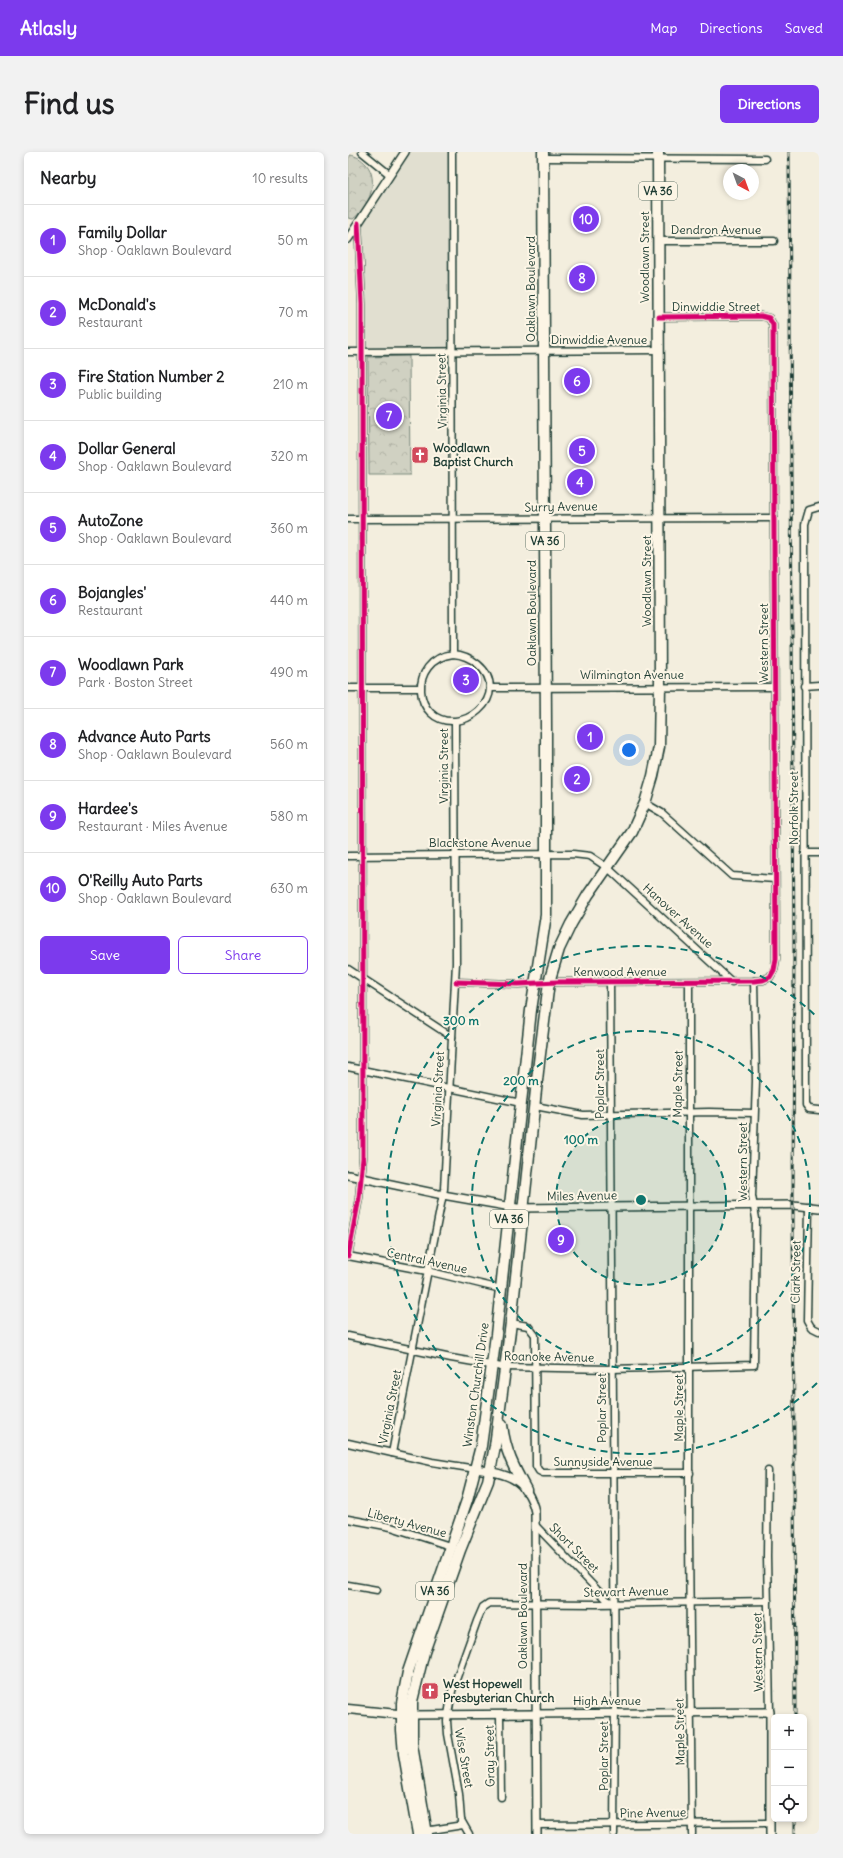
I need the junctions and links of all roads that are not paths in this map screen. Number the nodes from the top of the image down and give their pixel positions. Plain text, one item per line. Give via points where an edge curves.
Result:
1 (362, 152) edge
2 (405, 152) edge
3 (452, 152) edge
4 (543, 155) edge
5 (658, 155) edge
6 (765, 159) dead end
7 (390, 174) junction
8 (358, 223) junction
9 (348, 239) edge
10 (774, 240) dead end
11 (658, 241) junction
12 (659, 317) junction
13 (771, 322) joint
14 (659, 350) junction
15 (544, 351) junction
16 (348, 352) edge
17 (362, 352) junction
18 (452, 352) junction
19 (819, 507) edge
20 (660, 518) junction
21 (774, 518) junction
22 (348, 519) edge
23 (362, 519) junction
24 (453, 519) junction
25 (545, 519) junction
26 (453, 654) junction
27 (660, 686) junction
28 (804, 686) junction
29 (819, 686) edge
30 (546, 687) junction
31 (774, 687) junction
32 (348, 688) edge
33 (362, 688) junction
34 (420, 688) junction
35 (490, 688) junction
36 (455, 722) junction
37 (644, 803) junction
38 (805, 853) junction
39 (819, 853) edge
40 (456, 854) junction
41 (546, 854) junction
42 (348, 856) edge
43 (363, 856) junction
44 (608, 868) junction
45 (775, 879) junction
46 (544, 929) joint
47 (775, 964) joint
48 (348, 969) edge
49 (363, 979) junction
50 (754, 981) junction
51 (456, 982) junction
52 (549, 982) junction
53 (610, 982) junction
54 (689, 982) junction
55 (732, 982) junction
56 (535, 983) junction
57 (452, 1037) junction
58 (348, 1067) edge
59 (362, 1070) junction
60 (450, 1088) junction
61 (521, 1103) junction
62 (534, 1106) junction
63 (819, 1110) edge
64 (688, 1112) junction
65 (754, 1113) junction
66 (611, 1114) junction
67 (348, 1175) edge
68 (362, 1178) junction
69 (443, 1196) junction
70 (690, 1205) junction
71 (754, 1205) junction
72 (612, 1206) junction
73 (809, 1206) junction
74 (510, 1207) junction
75 (524, 1208) junction
76 (819, 1208) edge
77 (348, 1256) edge
78 (427, 1271) junction
79 (501, 1289) junction
80 (511, 1323) junction
81 (819, 1331) edge
82 (348, 1336) edge
83 (412, 1349) junction
84 (492, 1366) junction
85 (752, 1366) joint
86 (689, 1367) junction
87 (506, 1368) junction
88 (535, 1369) junction
89 (612, 1369) junction
90 (501, 1411) junction
91 (348, 1444) edge
92 (392, 1453) junction
93 (476, 1469) junction
94 (491, 1471) junction
95 (768, 1471) dead end
96 (613, 1472) junction
97 (690, 1473) junction
98 (526, 1490) junction
99 (348, 1519) edge
100 (536, 1525) junction
101 (455, 1548) junction
102 (348, 1585) edge
103 (377, 1590) dead end
104 (768, 1601) junction
105 (690, 1602) junction
106 (536, 1603) junction
107 (613, 1603) junction
108 (486, 1604) joint
109 (348, 1709) edge
110 (770, 1712) junction
111 (615, 1713) junction
112 (690, 1713) junction
113 (500, 1714) junction
114 (536, 1714) junction
115 (406, 1715) junction
116 (448, 1715) junction
117 (501, 1797) dead end
118 (692, 1823) junction
119 (770, 1823) junction
120 (463, 1825) junction
121 (537, 1825) junction
122 (614, 1825) junction
123 (422, 1833) edge
124 (469, 1834) edge
125 (537, 1834) edge
126 (614, 1834) edge
127 (692, 1834) edge
128 (770, 1834) edge

1 - 7 street
2 - 7 street
3 - 18 street, Virginia Street
4 - 5 street
4 - 15 highway, Oaklawn Boulevard / VA 36
5 - 6 street
5 - 11 highway, Woodlawn Street / VA 36
7 - 8 street
8 - 9 street
8 - 17 street
10 - 11 street, Dendron Avenue
11 - 12 highway, Woodlawn Street / VA 36
12 - 13 street, Dinwiddie Street via 766,316
12 - 14 highway, Woodlawn Street / VA 36
13 - 21 street, Western Street
14 - 15 street, Dinwiddie Avenue
14 - 20 highway, Woodlawn Street / VA 36
15 - 18 street, Dinwiddie Avenue
15 - 25 highway, Oaklawn Boulevard / VA 36
16 - 17 street, Dinwiddie Avenue
17 - 18 street, Dinwiddie Avenue
17 - 23 street
18 - 24 street, Virginia Street
19 - 28 street, Norfolk Street via 809,510 805,524
20 - 21 street, Surry Avenue
20 - 25 street, Surry Avenue
20 - 27 highway, Woodlawn Street / VA 36
21 - 31 street, Western Street
22 - 23 street, Surry Avenue
23 - 24 street, Surry Avenue
23 - 33 street
24 - 25 street, Surry Avenue
24 - 26 street, Virginia Street
25 - 30 highway, Oaklawn Boulevard / VA 36
26 - 34 street via 439,657 432,662 422,675
26 - 35 street via 466,656 479,665 487,676
27 - 30 street, Wilmington Avenue
27 - 31 street, Wilmington Avenue
27 - 37 highway, Woodlawn Street / VA 36 via 658,747 653,776
28 - 29 street
28 - 38 street, Norfolk Street
30 - 35 street, Wilmington Avenue
30 - 41 highway, Oaklawn Boulevard / VA 36
31 - 45 street, Western Street
32 - 33 street
33 - 34 street
33 - 43 street
34 - 36 street via 421,696 429,710 440,719
35 - 36 street via 480,710 469,718
36 - 40 street, Virginia Street
37 - 44 highway, Woodlawn Street / VA 36 via 632,832
37 - 45 street via 662,813 732,876
38 - 39 street
38 - 63 street, Norfolk Street via 807,1107
40 - 41 street, Blackstone Avenue
40 - 43 street, Blackstone Avenue
40 - 51 street, Virginia Street
41 - 44 street, Blackstone Avenue via 590,856
41 - 46 highway, Oaklawn Boulevard / VA 36
42 - 43 street, Blackstone Avenue
43 - 49 street
44 - 52 highway, Woodlawn Street / VA 36 via 571,924 559,949
44 - 55 street, Hanover Avenue
45 - 47 street, Western Street
46 - 56 highway, Winston Churchill Drive / VA 36
47 - 50 street, Kenwood Avenue via 770,977
48 - 49 street
49 - 57 street
49 - 59 street
50 - 55 street, Kenwood Avenue
50 - 65 street, Western Street
51 - 56 street, Kenwood Avenue
51 - 57 street, Virginia Street
52 - 53 street, Kenwood Avenue
52 - 56 street, Kenwood Avenue
52 - 62 highway, VA 36
53 - 54 street, Kenwood Avenue
53 - 66 street, Poplar Street
54 - 55 street, Kenwood Avenue
54 - 64 street, Maple Street
56 - 61 highway, Winston Churchill Drive / VA 36
57 - 60 street, Virginia Street
58 - 59 street
59 - 60 street
59 - 68 street
60 - 61 street
60 - 69 street, Virginia Street
61 - 74 highway, Winston Churchill Drive / VA 36
62 - 66 street via 570,1114
62 - 75 highway, VA 36
64 - 65 street
64 - 66 street
64 - 70 street, Maple Street
65 - 71 street, Western Street
66 - 72 street, Poplar Street
67 - 68 street, Miles Avenue
68 - 69 street, Miles Avenue
68 - 77 street
69 - 74 street, Miles Avenue
69 - 78 street, Virginia Street
70 - 71 street, Miles Avenue
70 - 72 street, Miles Avenue
70 - 86 street, Maple Street
71 - 73 street, Miles Avenue
71 - 85 street, Western Street via 756,1289 755,1363
72 - 75 street, Miles Avenue
72 - 89 street, Poplar Street
73 - 76 street, Miles Avenue
73 - 81 street, Clark Street via 807,1320 811,1327
74 - 75 street, Miles Avenue
74 - 79 highway, Winston Churchill Drive / VA 36
75 - 80 highway, VA 36
77 - 78 street, Central Avenue
78 - 79 street, Central Avenue
78 - 83 street, Virginia Street
79 - 84 highway, Winston Churchill Drive / VA 36
80 - 87 highway, VA 36
80 - 88 street, Sunnyside Avenue via 528,1326 534,1331
82 - 83 street, Roanoke Avenue
83 - 84 street, Roanoke Avenue
83 - 92 street, Virginia Street
84 - 87 street, Roanoke Avenue
84 - 93 highway, Winston Churchill Drive / VA 36
85 - 86 street, Roanoke Avenue
86 - 89 street, Roanoke Avenue
86 - 97 street, Maple Street
87 - 88 street, Roanoke Avenue
87 - 90 highway, VA 36
88 - 89 street, Roanoke Avenue
88 - 96 street, Sunnyside Avenue via 537,1469 543,1473
89 - 96 street, Poplar Street
90 - 94 highway, VA 36
90 - 98 highway via 504,1441 510,1462
91 - 92 street
92 - 93 street
93 - 94 street, Oaklawn Boulevard
93 - 101 highway, Winston Churchill Drive / VA 36
94 - 98 street, Oaklawn Boulevard via 507,1475
94 - 101 highway, Winston Churchill Drive / VA 36 via 481,1501
95 - 104 street, Western Street
96 - 97 street, Sunnyside Avenue
96 - 107 street, Poplar Street
97 - 105 street, Maple Street
98 - 100 street, Oaklawn Boulevard via 534,1506
99 - 101 street, Liberty Avenue via 391,1527
100 - 106 street, Oaklawn Boulevard
100 - 107 street, Short Street via 607,1600
101 - 115 highway, Winston Churchill Drive / VA 36
102 - 103 street
104 - 105 street, Stewart Avenue
104 - 110 street, Western Street
105 - 107 street, Stewart Avenue
105 - 112 street, Maple Street
106 - 107 street, Stewart Avenue
106 - 108 street, Stewart Avenue
106 - 114 street, Oaklawn Boulevard
107 - 111 street, Poplar Street
108 - 116 street, Wise Street via 477,1621 452,1691
109 - 115 main road, High Avenue
110 - 112 street, High Avenue
110 - 119 street, Western Street
111 - 112 street, High Avenue
111 - 114 street, High Avenue
111 - 122 street, Poplar Street
112 - 118 street, Maple Street
113 - 114 street, High Avenue
113 - 116 street, High Avenue
113 - 117 street, Gray Street
114 - 121 street, Oaklawn Boulevard
115 - 116 street, High Avenue
115 - 123 highway, Winston Churchill Drive / VA 36
116 - 120 street, Wise Street via 448,1734
118 - 119 street, Pine Avenue
118 - 122 street, Pine Avenue
118 - 127 street, Maple Street
119 - 128 street, Western Street
120 - 123 street
120 - 124 street
121 - 122 street, Pine Avenue
121 - 125 street, Oaklawn Boulevard
122 - 126 street, Poplar Street

